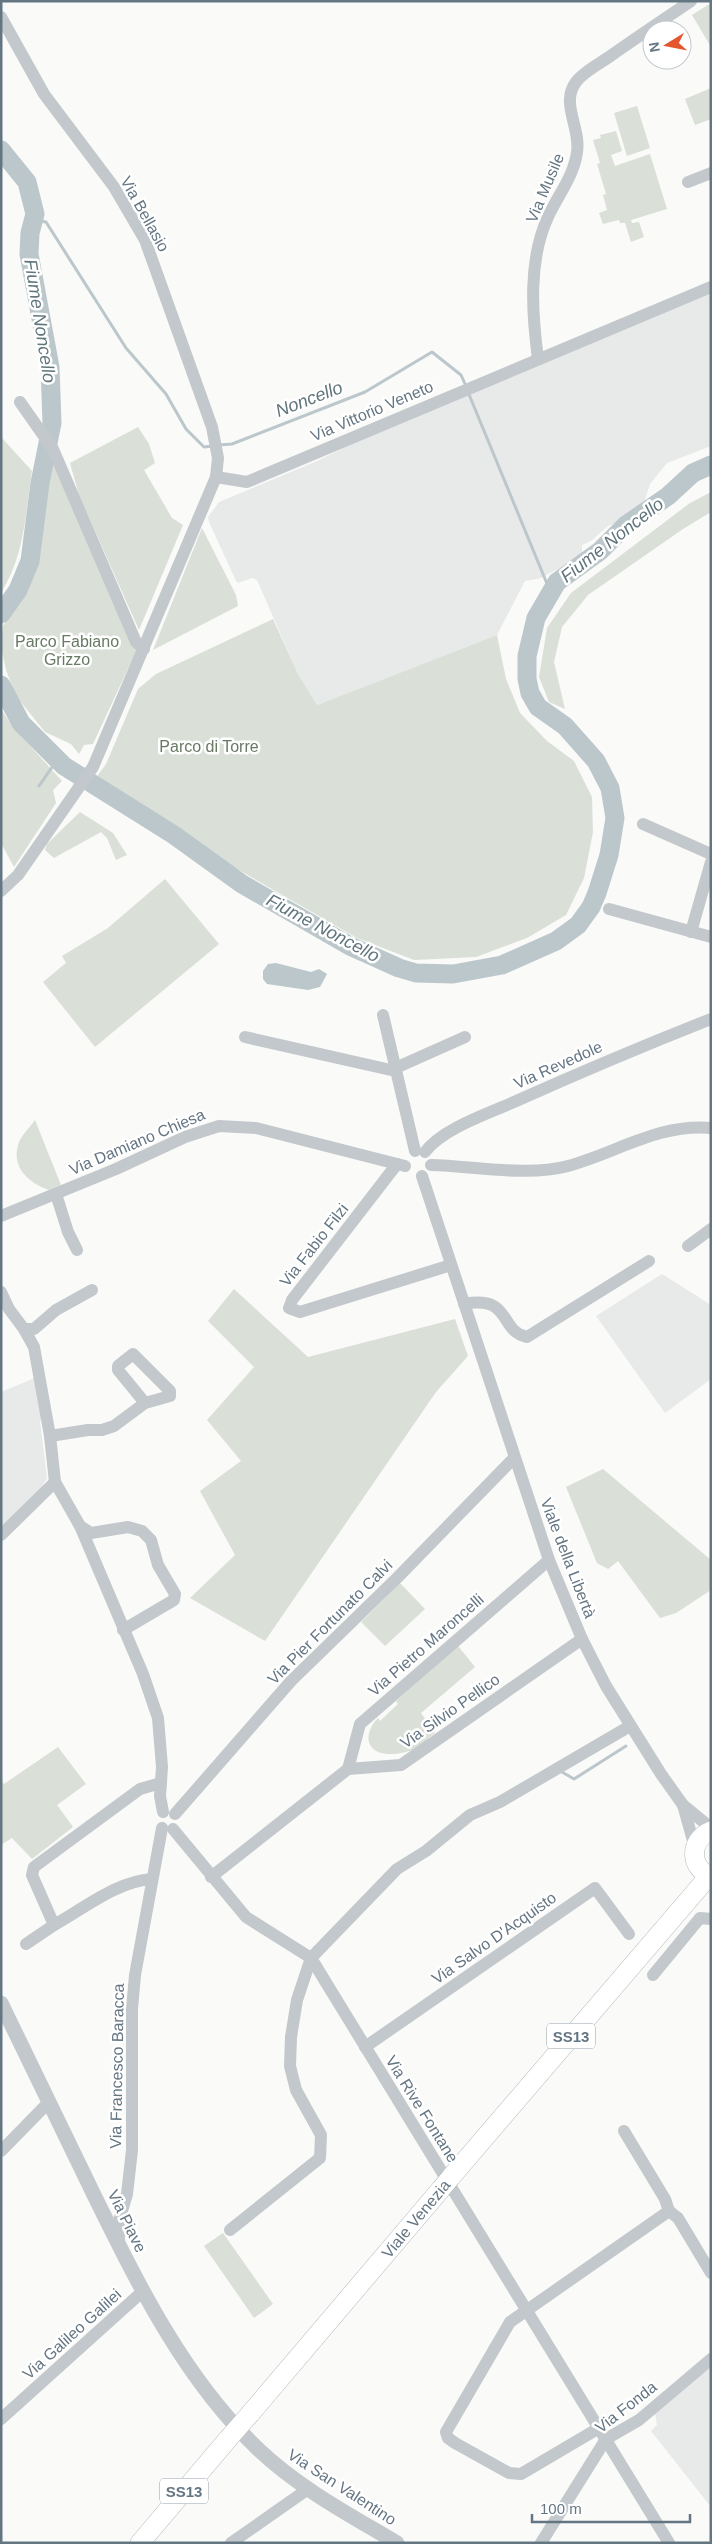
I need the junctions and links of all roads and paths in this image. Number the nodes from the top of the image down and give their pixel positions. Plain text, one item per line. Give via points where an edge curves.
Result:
1 (690, 1) edge
2 (1, 17) edge
3 (711, 173) edge
4 (688, 182) dead end
5 (711, 287) edge
6 (538, 359) junction
7 (20, 402) dead end
8 (216, 477) junction
9 (144, 649) junction
10 (642, 824) dead end
11 (711, 854) edge
12 (711, 862) edge
13 (1, 891) edge
14 (609, 909) dead end
15 (691, 932) junction
16 (711, 937) edge
17 (383, 1015) dead end
18 (711, 1019) edge
19 (245, 1037) dead end
20 (465, 1037) dead end
21 (395, 1068) junction
22 (711, 1128) edge
23 (420, 1152) junction
24 (401, 1165) junction
25 (431, 1165) junction
26 (422, 1176) junction
27 (56, 1194) junction
28 (1, 1216) edge
29 (711, 1229) edge
30 (688, 1246) dead end
31 (77, 1250) dead end
32 (649, 1261) dead end
33 (451, 1265) junction
34 (92, 1290) dead end
35 (1, 1292) edge
36 (464, 1304) junction
37 (24, 1329) junction
38 (145, 1403) dead end
39 (50, 1436) junction
40 (514, 1458) junction
41 (55, 1482) junction
42 (80, 1526) junction
43 (1, 1535) edge
44 (549, 1560) junction
45 (123, 1630) junction
46 (582, 1639) junction
47 (630, 1726) junction
48 (348, 1769) junction
49 (161, 1783) junction
50 (683, 1805) junction
51 (169, 1813) junction
52 (167, 1829) junction
53 (711, 1830) edge
54 (703, 1866) edge
55 (211, 1878) junction
56 (152, 1879) junction
57 (711, 1919) edge
58 (54, 1926) junction
59 (629, 1934) dead end
60 (26, 1944) dead end
61 (310, 1958) junction
62 (653, 1975) dead end
63 (1, 2003) edge
64 (365, 2047) junction
65 (49, 2102) junction
66 (624, 2131) dead end
67 (1, 2151) edge
68 (668, 2211) junction
69 (230, 2230) dead end
70 (119, 2246) junction
71 (711, 2273) edge
72 (142, 2292) junction
73 (526, 2309) junction
74 (711, 2359) edge
75 (1, 2419) edge
76 (599, 2428) junction
77 (247, 2439) joint
78 (606, 2439) junction
79 (308, 2489) junction
80 (140, 2543) edge
81 (230, 2543) edge
82 (397, 2543) edge
83 (541, 2543) edge
84 (669, 2543) edge

1 - 6 street, Via Musile via 595,66 576,81 570,92 569,103 578,149 576,162 547,218 537,253 534,297
2 - 8 street, Via Bellasio via 44,94 114,187 145,240 214,433 218,458
3 - 4 street
5 - 6 street, Via Vittorio Veneto
6 - 8 street, Via Vittorio Veneto via 247,482
7 - 9 street via 53,449 136,642
8 - 9 street
9 - 13 street via 94,767 18,875
10 - 11 street
12 - 15 street
14 - 15 street
15 - 16 street
17 - 21 street
18 - 23 street, Via Revedole via 467,1124
19 - 21 street via 384,1070
20 - 21 street
21 - 23 street
22 - 25 street via 669,1130 568,1166 546,1170
23 - 24 street via 407,1156
23 - 25 street
24 - 26 street via 410,1174
24 - 27 street, Via Damiano Chiesa via 256,1128 219,1126 184,1136
24 - 33 street, Via Fabio Filzi via 292,1300 289,1308 300,1312
25 - 26 street
26 - 33 street, Viale della Libertà
27 - 28 street, Via Damiano Chiesa
27 - 31 street
29 - 30 street
32 - 36 street via 527,1337 520,1335 488,1302
33 - 36 street, Viale della Libertà
34 - 37 street via 56,1310 34,1329
35 - 37 street
36 - 40 street, Viale della Libertà
37 - 39 street via 37,1357
38 - 39 street via 114,1426
39 - 41 street
40 - 44 street, Viale della Libertà
40 - 51 street, Via Pier Fortunato Calvi via 291,1681
41 - 42 street
41 - 43 street
42 - 45 street
42 - 45 street via 90,1533 128,1527 142,1531 151,1540 158,1565 174,1591 174,1600
44 - 46 street, Viale della Libertà
44 - 48 street, Via Pietro Maroncelli via 360,1724
45 - 49 street via 158,1718
46 - 47 street, Viale della Libertà
46 - 48 street, Via Silvio Pellico via 401,1765
47 - 50 street, Viale della Libertà
47 - 61 street via 500,1802 470,1815 426,1851 397,1869
48 - 55 street
49 - 51 street via 160,1796
49 - 58 street via 140,1789 34,1867 32,1875
50 - 53 street, Viale della Libertà
50 - 54 street, Viale della Libertà
51 - 52 street via 177,1824
51 - 52 street via 158,1820
52 - 55 street, Via Rive Fontane
52 - 56 street, Via Francesco Baracca
53 - 54 main road, SS13 via 702,1836
54 - 80 main road, Viale Venezia / SS13, bridge via 691,1895
55 - 61 street, Via Rive Fontane via 246,1918
56 - 58 street via 142,1879 120,1888
56 - 70 street, Via Francesco Baracca via 139,1945 132,2009 133,2117 126,2194 119,2221
57 - 62 street via 700,1918
58 - 60 street
59 - 64 street, Via Salvo D'Acquisto via 595,1888
61 - 64 street, Via Rive Fontane
61 - 69 street via 298,2000 290,2066 296,2090 321,2136 320,2158
63 - 65 street, Via Piave
64 - 73 street, Via Rive Fontane
65 - 67 street
65 - 70 street, Via Piave
66 - 68 street via 665,2199
68 - 71 street via 678,2218
68 - 73 street
70 - 72 street, Via Piave
72 - 75 street, Via Galileo Galilei
72 - 77 street, Via Piave via 204,2387
73 - 76 street, Via Rive Fontane
73 - 76 street via 510,2322 446,2432 448,2438 509,2473 521,2474
74 - 78 street, Via Fonda via 639,2420
76 - 78 street, Via Rive Fontane
77 - 79 street, Via San Valentino
78 - 83 street, Via Fonda
78 - 84 street, Via Rive Fontane
79 - 81 street
79 - 82 street, Via San Valentino

